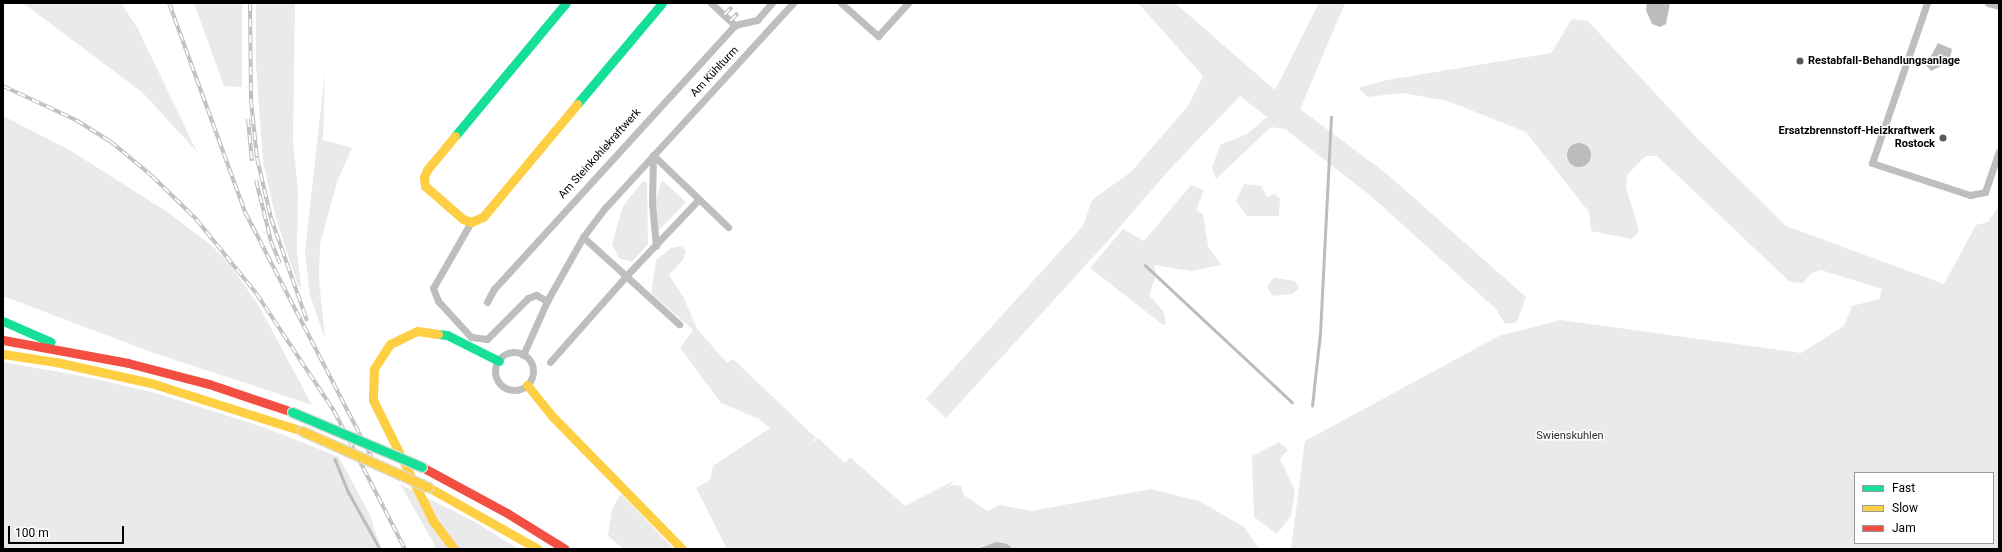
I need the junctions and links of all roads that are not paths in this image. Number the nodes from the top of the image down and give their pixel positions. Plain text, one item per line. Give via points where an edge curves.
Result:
1 (566, 3) edge
2 (662, 3) edge
3 (711, 3) edge
4 (772, 3) edge
5 (793, 3) edge
6 (841, 3) edge
7 (908, 3) edge
8 (1926, 3) edge
9 (1988, 3) edge
10 (1999, 6) edge
11 (735, 25) junction
12 (1999, 151) edge
13 (653, 155) junction
14 (699, 199) junction
15 (471, 222) junction
16 (728, 227) dead end
17 (584, 237) junction
18 (656, 246) junction
19 (626, 276) junction
20 (486, 302) dead end
21 (547, 302) junction
22 (3, 321) edge
23 (679, 324) dead end
24 (3, 340) edge
25 (77, 352) junction
26 (3, 354) edge
27 (523, 354) junction
28 (499, 361) junction
29 (550, 362) dead end
30 (527, 385) junction
31 (454, 549) edge
32 (538, 549) edge
33 (565, 549) edge
34 (682, 549) edge

1 - 15 main road via 427,170 425,186
2 - 15 main road via 483,217
3 - 11 street
4 - 11 street via 757,20
5 - 13 street, Am Kühlturm
6 - 7 street via 878,36
8 - 12 street via 1872,163 1970,195 1985,192
9 - 10 street
11 - 20 street, Am Steinkohlekraftwerk via 494,289
13 - 14 street
13 - 17 street, Am Kühlturm via 606,207
13 - 18 street via 652,203
14 - 16 street
14 - 18 street
15 - 21 street via 433,288 438,301 471,337 488,339 528,298 536,295
17 - 19 street
17 - 21 street, Am Kühlturm
18 - 19 street
19 - 23 street
19 - 29 street
21 - 27 street, Am Kühlturm
22 - 25 main road
24 - 25 main road
25 - 33 main road, bridge via 175,375 292,412 357,438 422,467 507,513
26 - 32 main road, bridge via 56,362 151,383 232,406 302,431 428,487
27 - 28 street via 507,354
27 - 30 street via 533,369
28 - 30 street via 496,377 504,387 516,390
28 - 31 main road via 447,335 417,331 390,344 374,369 372,400 379,416 433,521
30 - 34 main road via 552,415

